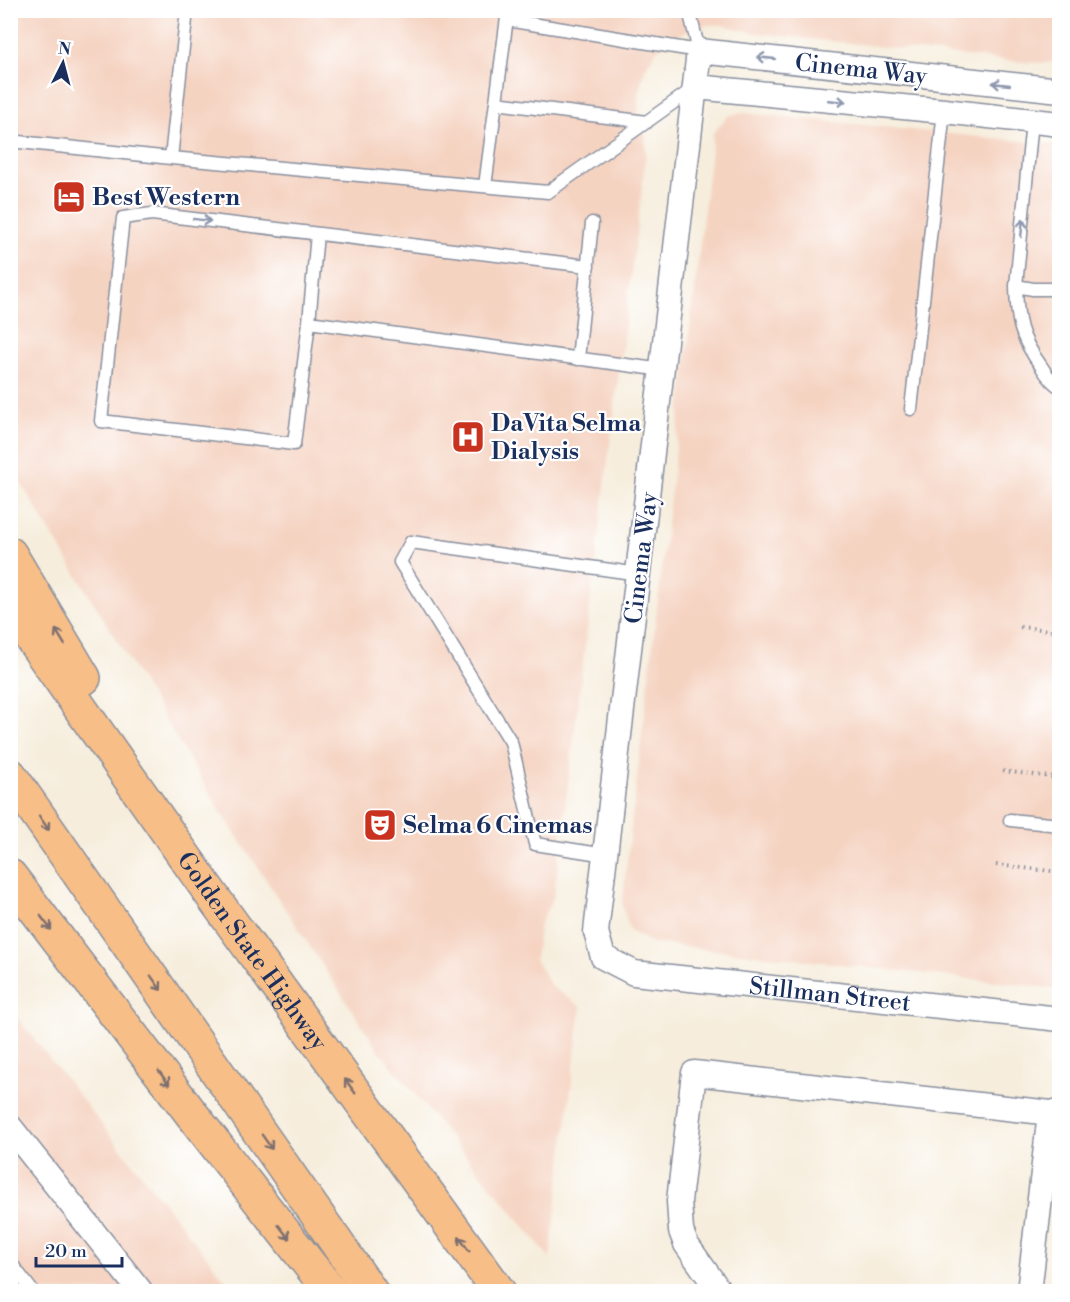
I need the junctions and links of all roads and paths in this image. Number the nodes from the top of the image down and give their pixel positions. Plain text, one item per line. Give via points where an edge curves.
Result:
1 (187, 10) edge
2 (689, 10) edge
3 (507, 15) edge
4 (699, 51) junction
5 (696, 87) junction
6 (1059, 90) edge
7 (496, 103) junction
8 (944, 111) junction
9 (1032, 121) junction
10 (647, 122) junction
11 (1059, 124) edge
12 (10, 141) edge
13 (171, 158) junction
14 (485, 186) junction
15 (592, 223) dead end
16 (317, 234) junction
17 (588, 266) junction
18 (1016, 286) junction
19 (1059, 289) edge
20 (309, 322) junction
21 (579, 359) junction
22 (663, 370) junction
23 (1059, 387) edge
24 (910, 409) dead end
25 (10, 554) edge
26 (639, 574) junction
27 (10, 608) edge
28 (1020, 627) dead end
29 (1059, 631) edge
30 (1004, 771) dead end
31 (10, 775) edge
32 (1059, 778) edge
33 (1010, 820) dead end
34 (1059, 825) edge
35 (606, 855) junction
36 (996, 866) dead end
37 (1059, 872) edge
38 (10, 876) edge
39 (218, 904) junction
40 (603, 957) joint
41 (1059, 1019) edge
42 (1055, 1114) edge
43 (10, 1126) edge
44 (10, 1263) edge
45 (33, 1292) edge
46 (141, 1292) edge
47 (331, 1292) edge
48 (371, 1292) edge
49 (499, 1292) edge
50 (720, 1292) edge
51 (1029, 1292) edge

1 - 13 lane
2 - 4 lane
3 - 4 lane
3 - 7 lane
4 - 5 street, Cinema Way
6 -> 4 street, Cinema Way
5 -> 8 street, Cinema Way
5 - 10 lane
5 - 22 street, Cinema Way
7 - 10 lane
7 - 14 lane
8 - 9 street, Cinema Way
8 - 24 lane
9 - 11 street, Cinema Way
18 -> 9 lane
10 - 14 lane via 548,192
12 - 13 lane
13 - 14 lane
15 - 17 lane
16 - 17 lane
16 - 20 lane
20 -> 16 lane via 294,444 101,421 123,218 152,214
17 - 21 lane
18 - 19 lane
18 - 23 lane via 1020,331
20 - 21 lane
21 - 22 lane
22 - 26 street, Cinema Way
39 -> 25 highway
26 - 35 street, Cinema Way
26 - 35 lane via 411,542 400,562 511,742 535,844
27 - 39 highway, Golden State Highway
28 - 29 path
30 - 32 path
31 -> 48 highway
33 - 34 lane
35 - 40 street, Cinema Way via 596,932
36 - 37 path
38 -> 47 highway
49 -> 39 highway, Golden State Highway
40 - 41 street, Stillman Street via 634,973
42 - 50 street via 694,1073 679,1201 681,1232
42 - 51 street
43 - 46 street
44 - 45 lane

